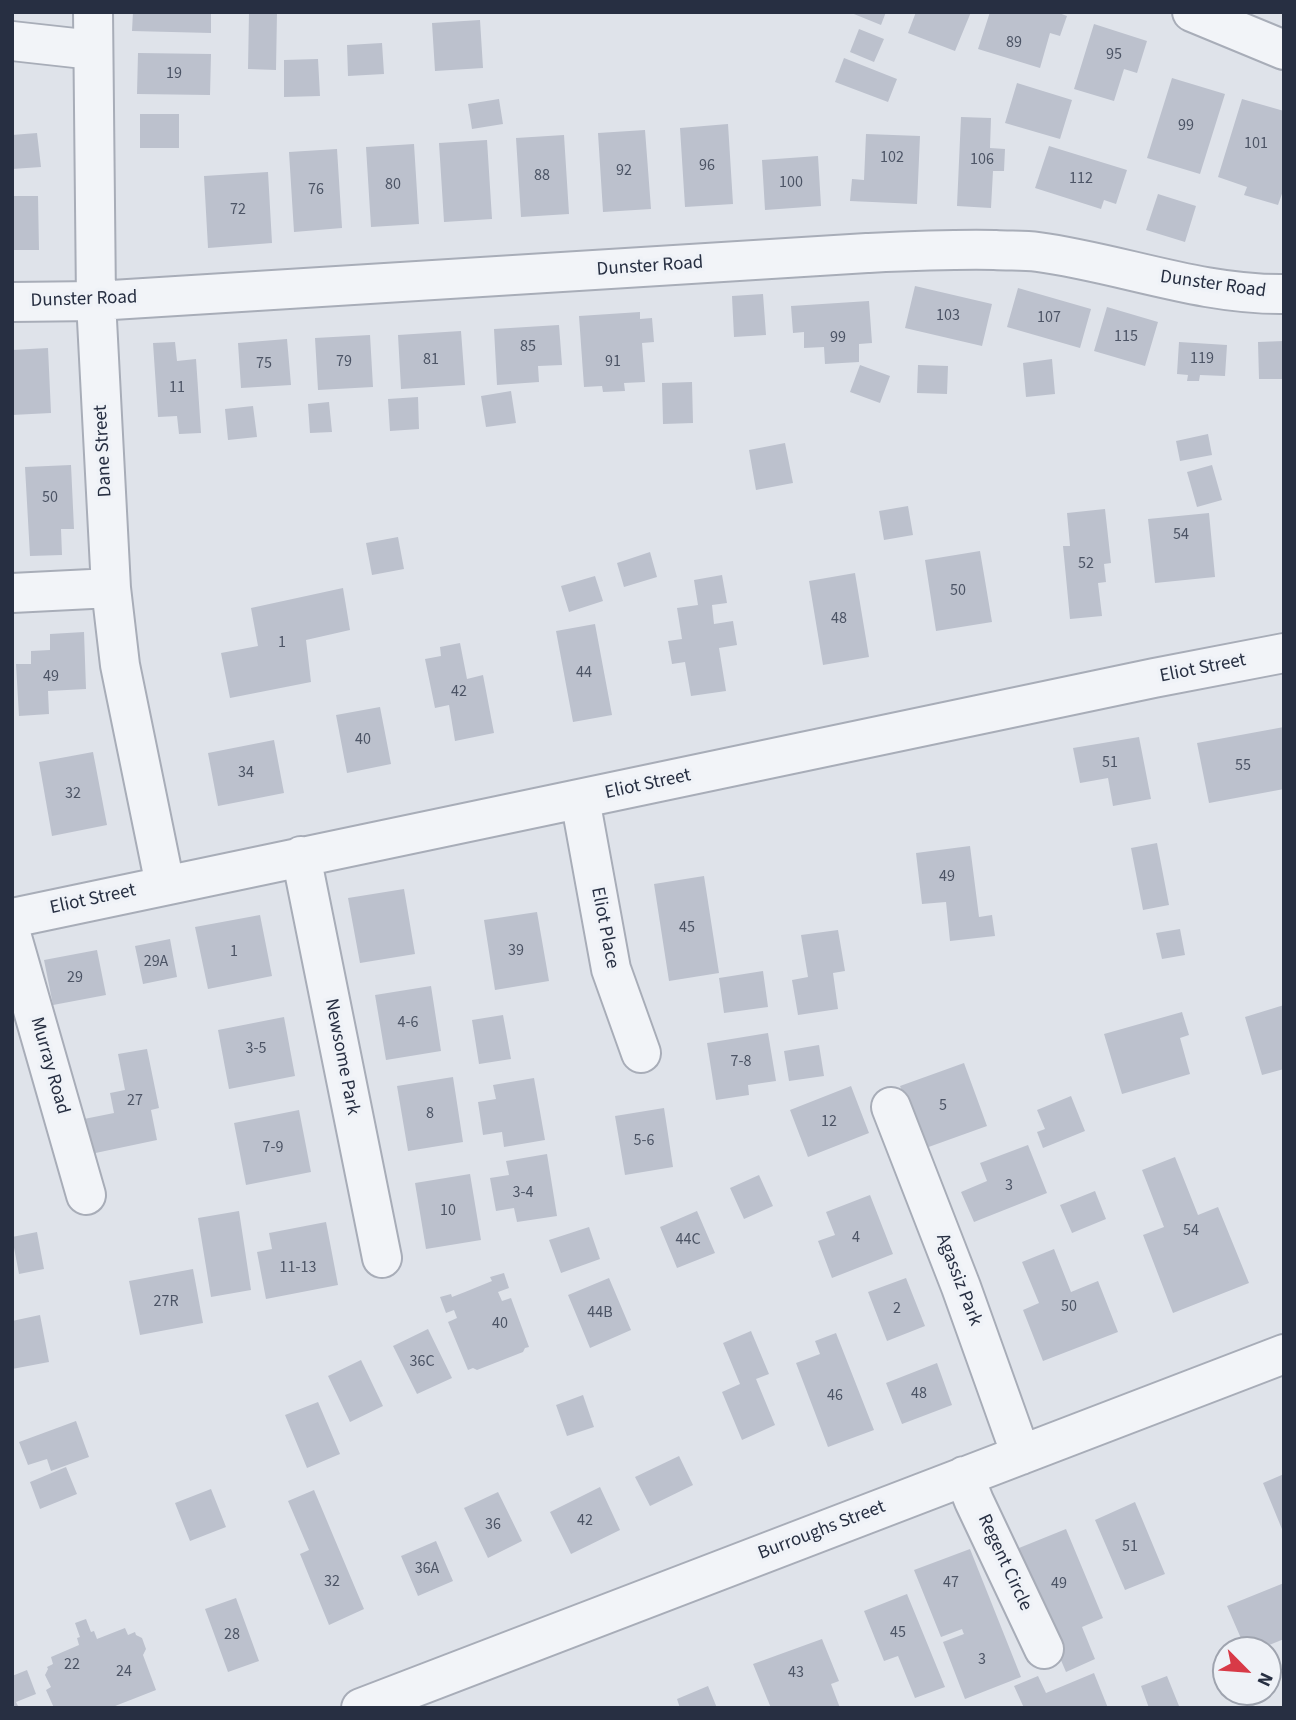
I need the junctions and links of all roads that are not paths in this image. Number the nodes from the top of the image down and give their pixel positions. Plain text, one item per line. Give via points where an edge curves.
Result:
1 (93, 12) edge
2 (1192, 12) edge
3 (12, 41) edge
4 (93, 50) junction
5 (1284, 50) edge
6 (1284, 294) edge
7 (96, 301) junction
8 (12, 302) edge
9 (111, 588) junction
10 (12, 593) edge
11 (1284, 653) edge
12 (580, 799) junction
13 (301, 856) junction
14 (165, 885) junction
15 (12, 918) edge
16 (12, 937) edge
17 (641, 1053) dead end
18 (891, 1107) dead end
19 (86, 1195) dead end
20 (382, 1258) dead end
21 (1284, 1354) edge
22 (1021, 1454) junction
23 (964, 1476) junction
24 (1044, 1649) dead end
25 (361, 1708) edge

1 - 4 street, Dane Street
2 - 5 street
3 - 4 street
4 - 7 street, Dane Street
6 - 7 street, Dunster Road via 1193,285 1035,251 940,250
7 - 8 street, Dunster Road
7 - 9 street, Dane Street
9 - 10 street
9 - 14 street, Dane Street via 120,665
11 - 12 street, Eliot Street
12 - 13 street, Eliot Street
12 - 17 street, Eliot Place via 611,970
13 - 14 street, Eliot Street
13 - 20 street, Newsome Park
14 - 15 street, Eliot Street
16 - 19 street, Murray Road
18 - 22 street, Agassiz Park
21 - 22 street, Burroughs Street
22 - 23 street, Burroughs Street
23 - 24 street, Regent Circle
23 - 25 street, Burroughs Street

